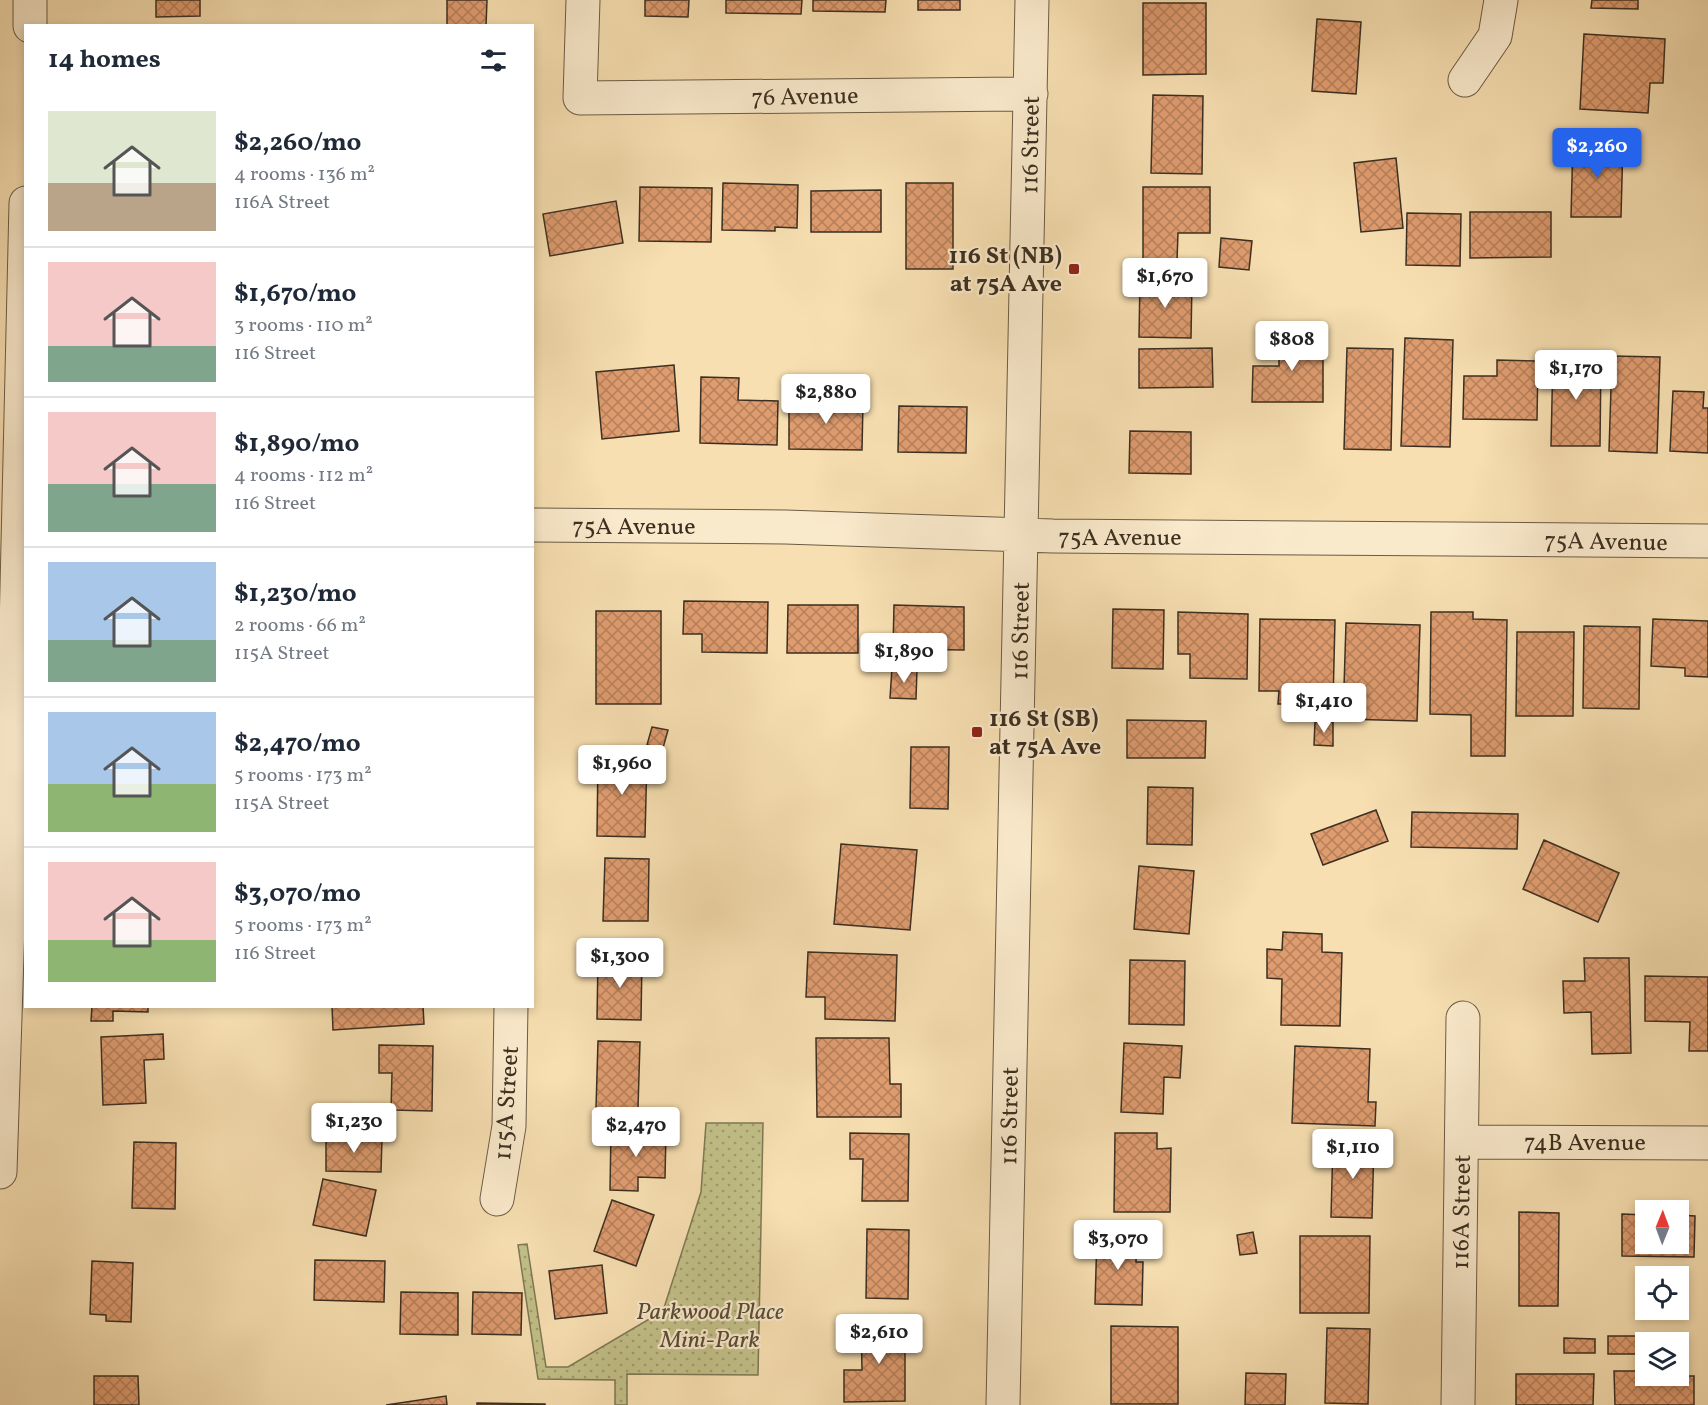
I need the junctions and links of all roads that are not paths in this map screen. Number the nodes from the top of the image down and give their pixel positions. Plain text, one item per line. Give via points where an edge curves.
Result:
1 (30, 0) edge
2 (583, 0) edge
3 (1032, 0) edge
4 (1501, 0) edge
5 (30, 24) edge
6 (1465, 80) dead end
7 (1031, 94) junction
8 (24, 260) edge
9 (15, 514) edge
10 (534, 525) edge
11 (1022, 536) junction
12 (1708, 542) edge
13 (4, 910) edge
14 (511, 1008) edge
15 (1463, 1018) dead end
16 (1462, 1142) junction
17 (1708, 1143) edge
18 (0, 1172) edge
19 (497, 1199) dead end
20 (1003, 1405) edge
21 (1458, 1405) edge

1 - 5 street
2 - 7 street, 76 Avenue via 580,98
3 - 7 street, 116 Street
4 - 6 street via 1495,36
7 - 11 street, 116 Street
8 - 9 street
9 - 13 street via 11,846
10 - 11 street, 75A Avenue via 785,527
11 - 12 street, 75A Avenue
11 - 20 street, 116 Street
13 - 18 street
14 - 19 street, 115A Street via 509,1126
15 - 16 street, 116A Street
16 - 17 street, 74B Avenue
16 - 21 street, 116A Street

